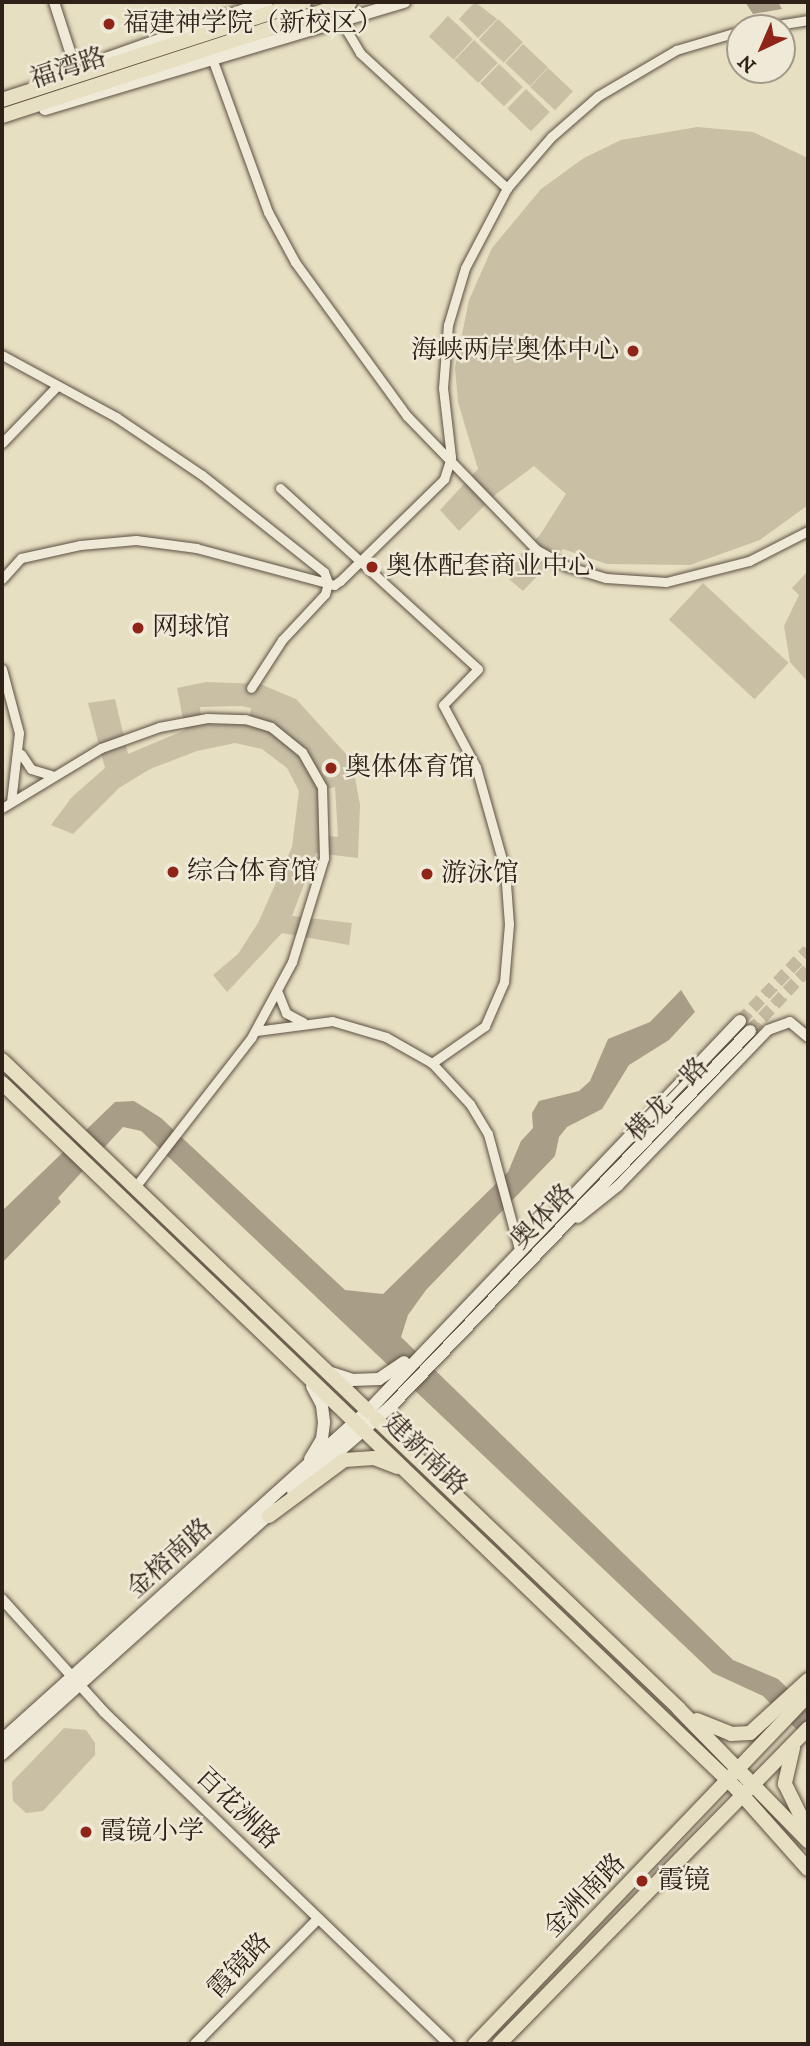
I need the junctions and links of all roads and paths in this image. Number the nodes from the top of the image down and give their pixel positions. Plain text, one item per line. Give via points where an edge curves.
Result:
1 (54, 2) edge
2 (267, 2) edge
3 (304, 2) edge
4 (350, 2) edge
5 (404, 2) edge
6 (341, 20) junction
7 (726, 35) edge
8 (212, 61) junction
9 (76, 70) junction
10 (2, 94) edge
11 (2, 100) edge
12 (2, 116) edge
13 (2, 123) edge
14 (507, 188) junction
15 (2, 355) edge
16 (57, 386) junction
17 (2, 443) edge
18 (451, 457) junction
19 (280, 488) dead end
20 (808, 531) edge
21 (362, 560) junction
22 (2, 579) edge
23 (328, 583) junction
24 (2, 669) edge
25 (250, 688) dead end
26 (20, 749) junction
27 (51, 775) junction
28 (11, 802) junction
29 (2, 808) edge
30 (279, 990) junction
31 (740, 1021) tunnel mouth
32 (305, 1022) junction
33 (256, 1031) junction
34 (750, 1031) tunnel mouth
35 (808, 1037) edge
36 (2, 1061) edge
37 (432, 1063) junction
38 (2, 1083) edge
39 (135, 1187) junction
40 (562, 1230) junction
41 (519, 1249) junction
42 (453, 1318) junction
43 (284, 1354) junction
44 (324, 1369) junction
45 (372, 1415) junction
46 (359, 1426) junction
47 (304, 1469) junction
48 (410, 1474) junction
49 (269, 1516) junction
50 (2, 1599) edge
51 (808, 1681) edge
52 (74, 1683) junction
53 (808, 1696) edge
54 (679, 1709) junction
55 (804, 1732) edge
56 (2, 1740) edge
57 (2, 1755) edge
58 (739, 1768) junction
59 (728, 1781) junction
60 (754, 1783) junction
61 (743, 1795) junction
62 (808, 1830) edge
63 (808, 1841) edge
64 (808, 1869) edge
65 (318, 1919) junction
66 (195, 2044) edge
67 (449, 2044) edge
68 (475, 2044) edge
69 (499, 2044) edge

1 - 9 street
2 - 9 main road
3 - 11 main road, 福湾路
4 - 12 main road, 福湾路
5 - 6 main road
6 - 8 main road
6 - 14 street via 360,53
7 - 14 street via 676,50 598,96 551,137
8 - 13 main road
8 - 18 street via 268,212 295,262 407,416
9 - 10 main road
14 - 18 street via 465,268 448,325 443,388
15 - 16 street
16 - 17 street
16 - 23 street via 116,417 202,475 324,572
18 - 20 street via 537,550 566,566 606,578 651,583 709,574 764,555
18 - 21 street via 444,479
19 - 21 street
21 - 23 street via 340,581
21 - 37 street via 478,668 443,705 476,766 505,870 509,924 504,982 485,1026
22 - 23 street via 21,558 80,545 136,540 196,548
23 - 25 street
24 - 26 street via 15,706
26 - 27 street via 31,769
26 - 28 street
27 - 28 street
27 - 30 street via 114,743 190,720 245,719 271,727 294,743 322,787 326,830 316,896
28 - 29 street
30 - 32 street via 286,1013
30 - 33 street
31 - 41 main road, 奥体路
32 - 33 street
32 - 37 street via 332,1021 373,1032
33 - 39 street
34 - 40 main road, 奥体路
35 - 40 street, 横龙一路 via 790,1022 768,1030 618,1186
36 - 39 main road, 建新南路
37 - 41 street via 470,1104 500,1167
38 - 43 main road, 建新南路
39 - 44 main road, 建新南路
40 - 45 main road, 奥体路
41 - 42 main road, 奥体路
42 - 44 main road via 396,1371 379,1379 344,1379
42 - 45 main road, 奥体路
43 - 46 main road, 建新南路
43 - 47 main road via 314,1389 324,1412 322,1438
44 - 45 main road, 建新南路
45 - 46 main road, 奥体路
45 - 54 main road, 建新南路
46 - 47 main road, 金榕南路
46 - 48 main road, 建新南路
46 - 49 main road, 金榕南路
47 - 52 main road, 金榕南路
48 - 49 main road via 374,1458 344,1460
48 - 59 main road, 建新南路
49 - 52 main road, 金榕南路
50 - 52 street, 百花洲路
51 - 54 main road via 768,1722 750,1733 721,1731
52 - 56 main road, 金榕南路
52 - 57 main road, 金榕南路
52 - 65 street, 百花洲路
53 - 58 main road, 金洲南路
54 - 58 main road, 建新南路
55 - 60 main road, 金洲南路
55 - 62 main road via 784,1779 792,1807
58 - 59 main road, 金洲南路
58 - 60 main road, 建新南路
59 - 61 main road, 建新南路
59 - 68 main road, 金洲南路
60 - 61 main road, 金洲南路
60 - 63 main road, 建新南路
61 - 64 main road, 建新南路
61 - 69 main road, 金洲南路
65 - 66 street, 霞镜路
65 - 67 street, 百花洲路

